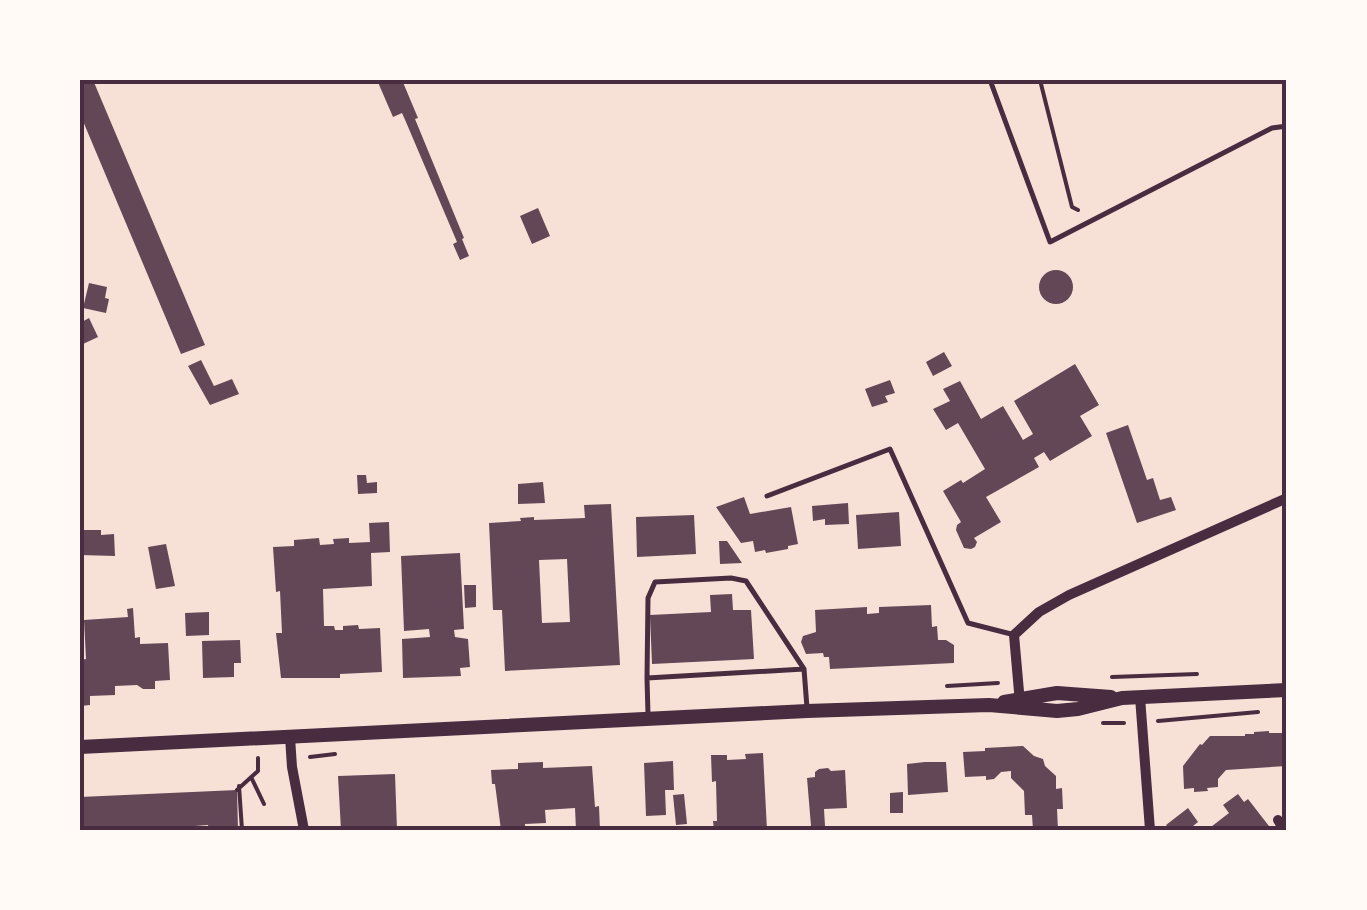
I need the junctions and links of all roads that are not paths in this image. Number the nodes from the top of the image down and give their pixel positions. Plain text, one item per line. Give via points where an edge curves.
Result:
1 (990, 80) edge
2 (1287, 126) edge
3 (767, 496) dead end
4 (1287, 498) edge
5 (1014, 635) junction
6 (804, 669) junction
7 (647, 678) junction
8 (1287, 690) edge
9 (1140, 697) junction
10 (1020, 704) junction
11 (807, 712) junction
12 (648, 718) junction
13 (290, 737) junction
14 (80, 747) edge
15 (304, 830) edge
16 (1150, 830) edge

1 - 2 lane via 1050,242
3 - 5 lane via 890,449 968,623
4 - 5 street via 1070,595
5 - 10 street
6 - 7 lane
6 - 7 lane via 746,582 655,582 648,598
6 - 11 lane
7 - 12 lane
8 - 9 main road
9 - 10 main road via 1044,711
9 - 16 street
10 - 11 main road
11 - 12 main road
12 - 13 main road
13 - 14 main road
13 - 15 street

